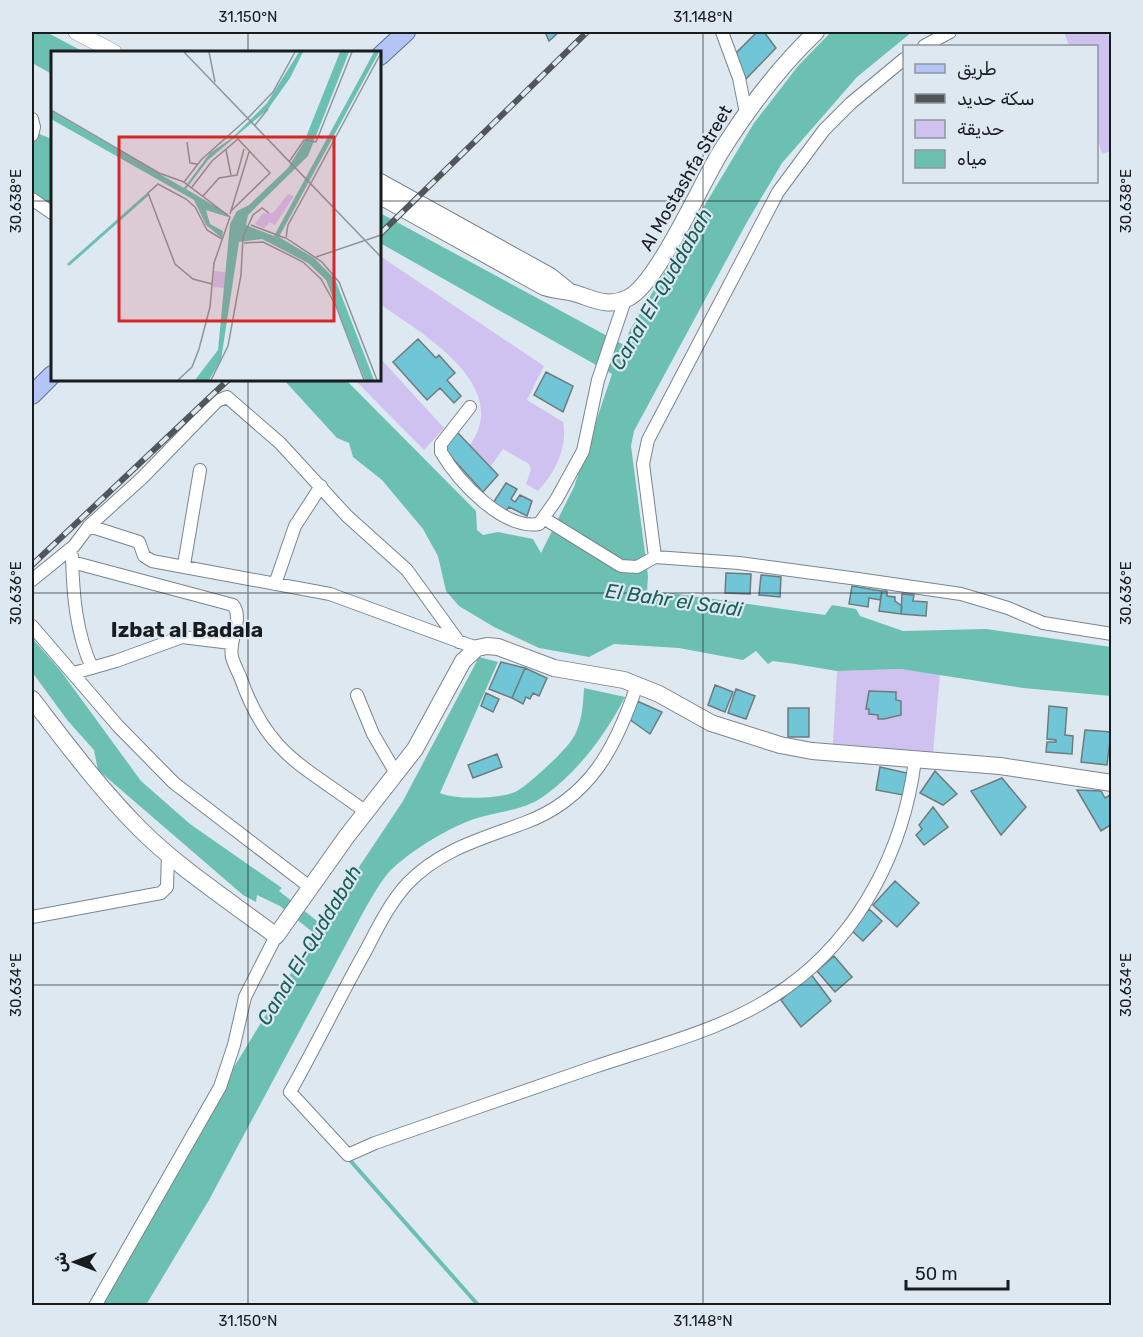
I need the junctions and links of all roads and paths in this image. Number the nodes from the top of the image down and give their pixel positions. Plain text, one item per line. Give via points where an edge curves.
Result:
1 (76, 32) edge
2 (406, 32) edge
3 (722, 32) edge
4 (816, 32) edge
5 (950, 32) edge
6 (926, 45) edge
7 (112, 51) edge
8 (381, 55) edge
9 (903, 60) edge
10 (746, 113) junction
11 (32, 118) edge
12 (32, 134) edge
13 (381, 183) edge
14 (381, 197) edge
15 (32, 200) edge
16 (51, 212) edge
17 (570, 292) junction
18 (625, 300) junction
19 (51, 376) edge
20 (32, 395) edge
21 (470, 407) dead end
22 (200, 470) dead end
23 (321, 486) junction
24 (545, 519) junction
25 (89, 526) junction
26 (74, 546) junction
27 (654, 557) junction
28 (72, 562) junction
29 (184, 565) junction
30 (32, 580) edge
31 (275, 584) junction
32 (32, 626) edge
33 (1112, 634) edge
34 (459, 642) junction
35 (231, 643) junction
36 (477, 648) junction
37 (92, 668) junction
38 (74, 673) junction
39 (630, 682) junction
40 (357, 695) dead end
41 (32, 699) edge
42 (915, 760) junction
43 (397, 775) junction
44 (1112, 783) edge
45 (366, 812) junction
46 (168, 854) junction
47 (307, 894) junction
48 (32, 917) edge
49 (276, 936) junction
50 (95, 1305) edge

1 - 7 street
2 - 8 main road
3 - 10 street via 739,78
4 - 10 main road, Al Mostashfa Street
5 - 6 street
9 - 27 street via 824,130 778,192 648,440 643,464
10 - 18 main road, Al Mostashfa Street via 647,283
11 - 12 street
13 - 17 main road via 543,272
14 - 17 main road via 536,283
15 - 16 street
17 - 18 main road via 597,302
18 - 24 street via 593,400 584,451
19 - 20 main road
21 - 24 street via 441,444 444,457 484,502 504,517 531,525
22 - 29 street
23 - 25 street via 280,443 224,396
23 - 31 street via 295,526
23 - 34 street via 347,516 407,570
24 - 27 street via 621,566 637,567
25 - 26 street
25 - 29 street via 139,542 144,556 152,561
26 - 28 street
26 - 30 street
27 - 33 street via 739,563 961,594 1043,623
28 - 35 street via 233,605 237,616
28 - 37 street via 76,620
29 - 31 street
31 - 34 street via 330,594
32 - 38 street
34 - 36 street
35 - 37 street via 183,637
35 - 45 street via 232,657 255,716 276,745
36 - 39 main road
36 - 43 main road via 463,661
37 - 38 street
38 - 47 street via 118,726 174,783
39 - 42 main road via 711,723 780,745 812,752
39 - 42 street via 622,730 592,776 576,792 536,818 479,837 431,864 407,884 382,919 290,1092 348,1155 711,1026 787,988 832,946 883,875 902,822
40 - 43 street via 373,734
41 - 46 main road via 116,804
42 - 44 main road via 1000,766
43 - 45 main road
45 - 47 main road
46 - 48 street via 167,887 161,893
46 - 49 main road
47 - 49 main road
49 - 50 street via 245,998 220,1087

